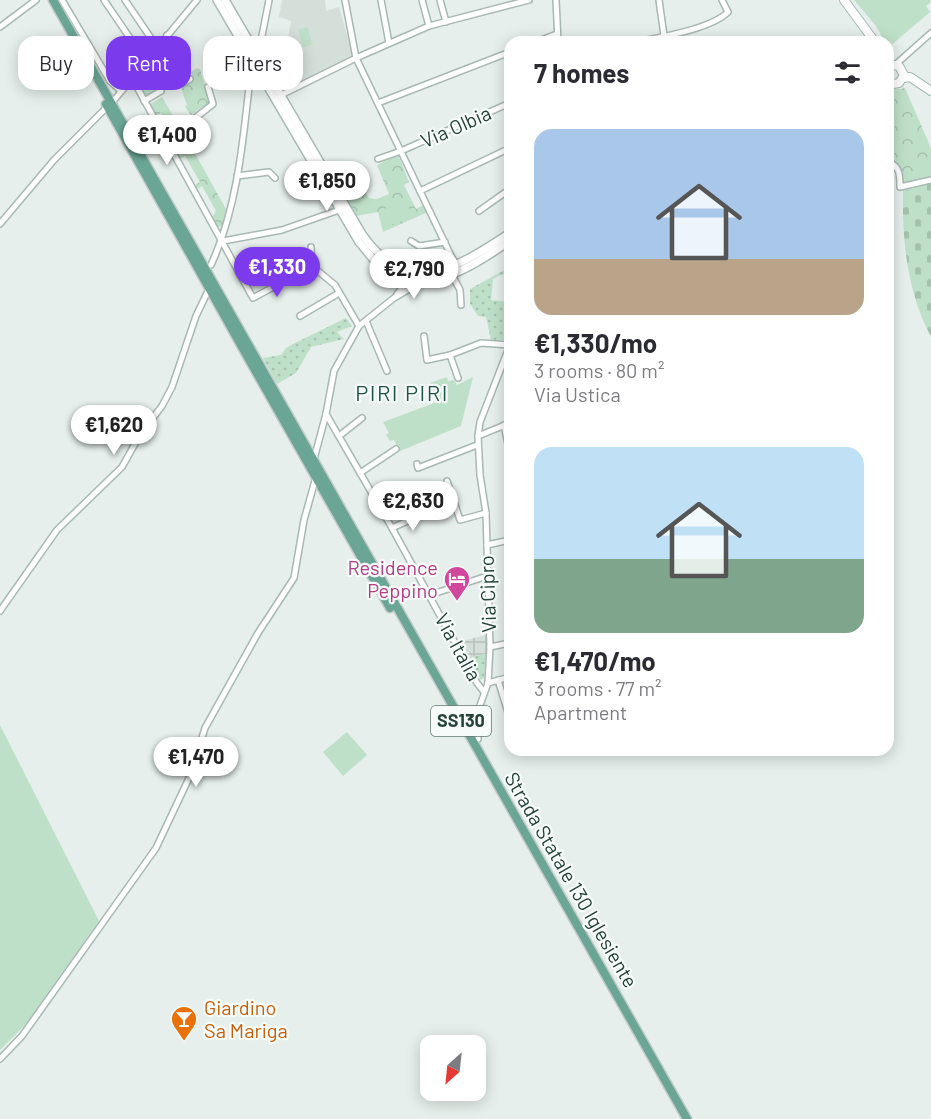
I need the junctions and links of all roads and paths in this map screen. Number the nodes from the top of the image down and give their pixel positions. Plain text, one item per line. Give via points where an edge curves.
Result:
1 (36, 0) edge
2 (47, 0) edge
3 (52, 0) edge
4 (62, 0) edge
5 (104, 0) edge
6 (125, 0) edge
7 (197, 0) edge
8 (217, 0) edge
9 (225, 0) edge
10 (269, 0) edge
11 (381, 0) edge
12 (422, 0) edge
13 (440, 0) edge
14 (529, 0) edge
15 (556, 0) edge
16 (659, 0) edge
17 (722, 0) edge
18 (844, 0) edge
19 (347, 1) edge
20 (446, 22) junction
21 (429, 26) junction
22 (0, 27) edge
23 (931, 33) edge
24 (557, 34) joint
25 (167, 35) edge
26 (129, 36) edge
27 (150, 36) edge
28 (241, 36) edge
29 (244, 36) edge
30 (260, 36) edge
31 (552, 36) edge
32 (664, 36) joint
33 (871, 36) edge
34 (389, 43) junction
35 (504, 54) edge
36 (356, 58) junction
37 (894, 62) edge
38 (894, 66) edge
39 (106, 74) edge
40 (904, 75) junction
41 (894, 83) edge
42 (931, 89) edge
43 (118, 90) edge
44 (138, 90) edge
45 (209, 90) edge
46 (250, 90) edge
47 (274, 90) edge
48 (161, 91) dead end
49 (278, 96) junction
50 (144, 101) junction
51 (378, 103) junction
52 (110, 105) junction
53 (504, 106) edge
54 (166, 141) junction
55 (401, 151) junction
56 (504, 151) edge
57 (378, 159) dead end
58 (894, 164) edge
59 (348, 167) dead end
60 (237, 176) junction
61 (324, 177) junction
62 (274, 178) dead end
63 (931, 180) edge
64 (420, 191) junction
65 (504, 193) edge
66 (343, 208) junction
67 (479, 211) dead end
68 (0, 224) edge
69 (504, 237) edge
70 (222, 241) junction
71 (411, 241) dead end
72 (445, 242) junction
73 (504, 246) edge
74 (311, 247) dead end
75 (211, 265) dead end
76 (312, 266) junction
77 (456, 266) junction
78 (418, 273) junction
79 (452, 275) junction
80 (397, 276) junction
81 (409, 279) junction
82 (422, 281) junction
83 (402, 288) junction
84 (209, 289) junction
85 (339, 293) junction
86 (394, 298) junction
87 (461, 305) dead end
88 (300, 316) dead end
89 (366, 321) junction
90 (359, 326) junction
91 (424, 336) dead end
92 (504, 345) edge
93 (450, 355) junction
94 (504, 360) edge
95 (387, 371) dead end
96 (458, 378) dead end
97 (326, 414) junction
98 (362, 418) dead end
99 (504, 425) edge
100 (339, 436) junction
101 (478, 436) junction
102 (477, 445) junction
103 (396, 449) dead end
104 (314, 461) junction
105 (417, 464) dead end
106 (360, 473) junction
107 (316, 477) junction
108 (447, 481) dead end
109 (486, 513) junction
110 (423, 514) dead end
111 (392, 528) junction
112 (504, 542) edge
113 (487, 546) junction
114 (487, 576) junction
115 (430, 595) junction
116 (0, 611) edge
117 (504, 644) edge
118 (490, 647) junction
119 (504, 678) edge
120 (498, 680) junction
121 (488, 683) junction
122 (484, 692) junction
123 (504, 700) edge
124 (478, 739) dead end
125 (0, 1059) edge
126 (681, 1119) edge
127 (687, 1119) edge

1 - 22 street
2 - 52 main road, Strada Statale 130 Iglesiente / SS130
3 - 52 main road, Strada Statale 130 Iglesiente / SS130
4 - 39 street
5 - 26 street
6 - 27 street
7 - 25 street
8 - 28 street
9 - 29 street
10 - 30 street
11 - 34 street
12 - 21 street
13 - 20 street
14 - 20 street
15 - 24 street
16 - 32 street
17 - 32 street via 728,12 723,17
18 - 33 main road
19 - 36 street
20 - 21 street
21 - 34 street
23 - 37 street
24 - 31 street
34 - 36 street
35 - 51 street
36 - 49 street
36 - 51 street
38 - 40 main road via 902,68
40 - 41 main road via 899,83
40 - 42 main road via 915,76
43 - 52 street
44 - 50 street
45 - 54 street via 213,104
46 - 60 street
47 - 49 street
48 - 50 street
49 - 61 street
50 - 54 street
51 - 55 street
52 - 68 street via 54,160
52 - 84 main road, Strada Statale 130 Iglesiente / SS130
52 - 104 main road, Strada Statale 130 Iglesiente / SS130
53 - 55 street, Via Olbia
54 - 70 street
55 - 57 street, Via Olbia
55 - 64 street
56 - 64 street
58 - 63 street via 900,172 900,187
59 - 61 street
60 - 62 street via 269,172
60 - 70 street
61 - 66 street
64 - 72 street
65 - 67 street
66 - 70 street via 282,230
66 - 78 street via 383,259
66 - 80 street via 359,242 374,261
69 - 77 street
70 - 75 street
70 - 76 street via 253,298
71 - 72 street via 419,246
72 - 77 street
73 - 79 street
74 - 76 street
76 - 85 street
77 - 78 street
78 - 81 street
79 - 82 street
79 - 87 street via 460,290
80 - 81 street
80 - 83 street
81 - 82 street
81 - 83 street
82 - 86 street
83 - 86 street
84 - 107 main road, Strada Statale 130 Iglesiente / SS130
84 - 116 street via 162,406 141,432 122,467 57,530
85 - 88 street
85 - 90 street
86 - 89 street
89 - 90 street
89 - 95 street
90 - 97 street via 334,371
91 - 93 street via 427,360
92 - 93 street via 481,343
93 - 96 street
94 - 101 street, Via Cipro
97 - 100 street, Via Italia
97 - 104 street
98 - 100 street
99 - 101 street
100 - 106 street, Via Italia
101 - 102 street, Via Cipro
102 - 105 street via 418,468
102 - 109 street, Via Cipro
103 - 106 street
104 - 127 main road, Strada Statale 130 Iglesiente / SS130
106 - 111 street, Via Italia
107 - 125 street via 294,578 205,728 190,776 156,848 22,1036
107 - 126 main road, Strada Statale 130 Iglesiente / SS130
108 - 109 street via 460,520
109 - 113 street, Via Cipro
110 - 111 street
111 - 115 street, Via Italia
112 - 113 street
113 - 114 street, Via Cipro
114 - 115 street
114 - 118 street, Via Cipro
115 - 122 street, Via Italia
117 - 118 street
118 - 121 street, Via Cipro
119 - 120 street
120 - 121 street
120 - 123 street
121 - 122 street, Via Cipro
122 - 124 street, Via Cipro via 478,711

